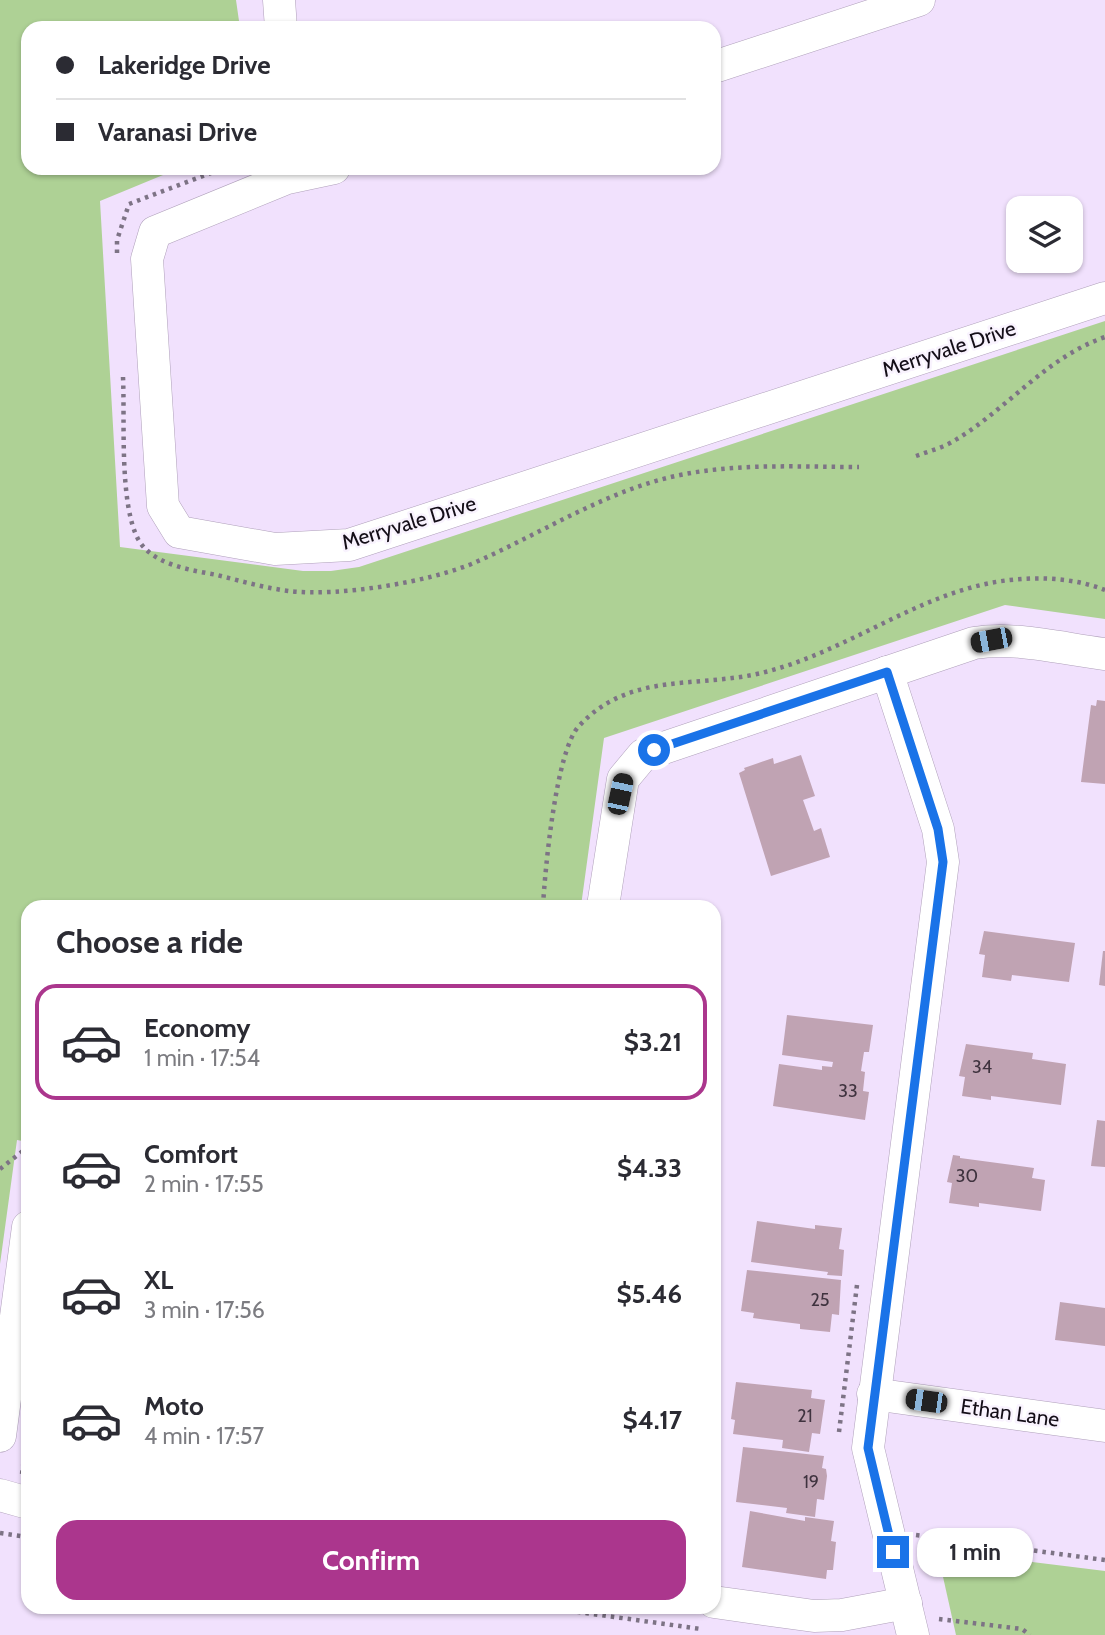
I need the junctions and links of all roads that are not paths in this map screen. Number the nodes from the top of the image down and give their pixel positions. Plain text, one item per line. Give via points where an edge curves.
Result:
1 (279, 0) edge
2 (919, 0) edge
3 (280, 21) edge
4 (721, 65) edge
5 (300, 175) edge
6 (1105, 298) edge
7 (1105, 654) edge
8 (887, 672) junction
9 (604, 900) edge
10 (21, 1279) edge
11 (873, 1394) junction
12 (1105, 1426) edge
13 (0, 1436) edge
14 (0, 1495) edge
15 (21, 1501) edge
16 (906, 1603) junction
17 (709, 1616) edge
18 (925, 1627) edge

1 - 3 street
2 - 4 street
5 - 6 street, Merryvale Drive via 155,232 147,260 163,506 179,532 275,549 349,545
7 - 8 street via 991,640
8 - 9 street via 643,755 623,779
8 - 11 street via 938,829 943,862
10 - 13 street
11 - 12 street, Ethan Lane
11 - 16 street via 868,1448
14 - 15 street
16 - 17 street via 842,1615
16 - 18 street

